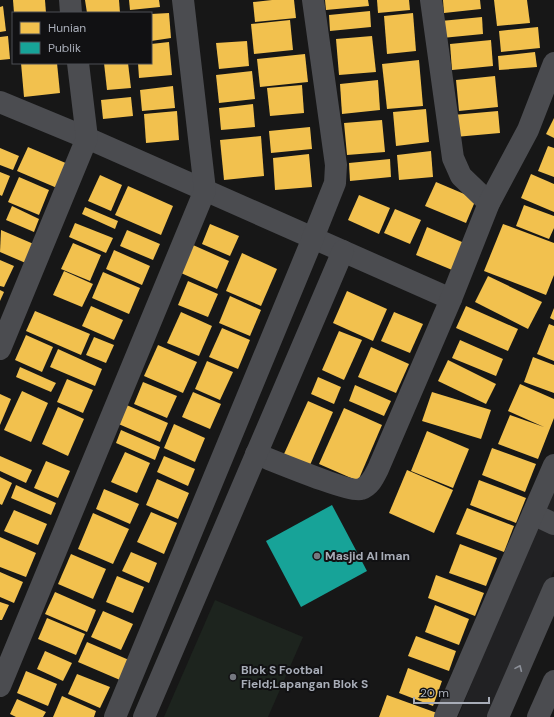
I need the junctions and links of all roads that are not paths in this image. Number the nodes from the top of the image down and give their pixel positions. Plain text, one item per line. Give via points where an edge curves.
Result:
1 (70, 0) edge
2 (183, 0) edge
3 (313, 0) edge
4 (431, 0) edge
5 (71, 12) edge
6 (554, 63) edge
7 (78, 64) edge
8 (0, 102) edge
9 (87, 138) junction
10 (205, 190) junction
11 (489, 203) junction
12 (313, 238) junction
13 (343, 251) junction
14 (451, 299) junction
15 (0, 349) edge
16 (256, 454) junction
17 (554, 466) edge
18 (533, 514) junction
19 (554, 524) edge
20 (554, 588) edge
21 (554, 681) edge
22 (0, 686) edge
23 (115, 717) edge
24 (144, 717) edge
25 (445, 717) edge
26 (498, 717) edge
27 (538, 717) edge

1 - 5 street
2 - 10 street
3 - 12 street via 336,165 334,183
4 - 11 street via 453,158 461,176
6 - 11 street via 528,130
7 - 9 street
8 - 9 street
9 - 10 street
9 - 15 street
10 - 12 street
10 - 22 street
11 - 14 street
12 - 13 street
12 - 23 street
13 - 14 street
13 - 16 street
14 - 16 street via 370,484 360,490 344,487
16 - 24 street
17 - 18 street
18 - 19 street
18 - 25 street
26 -> 20 street
21 - 27 street

